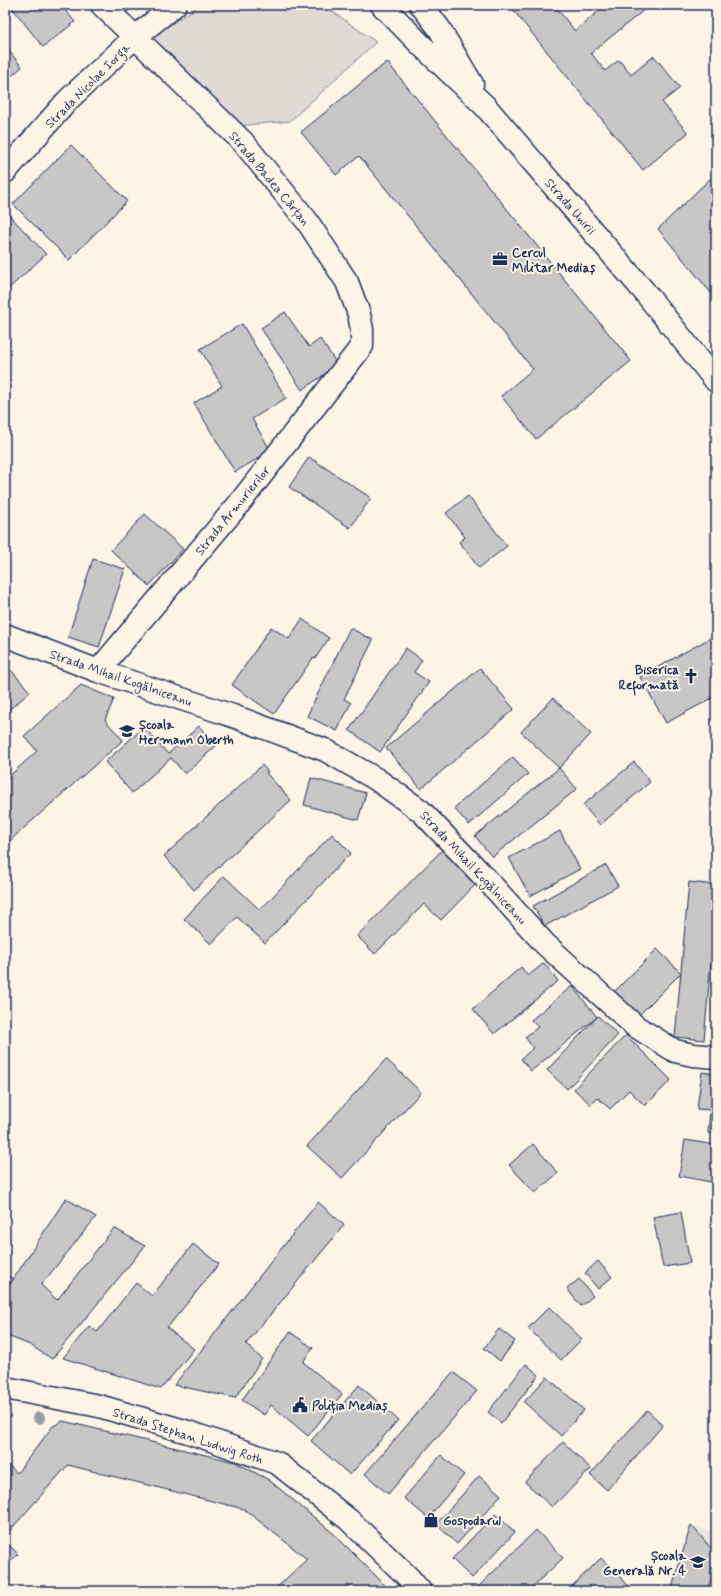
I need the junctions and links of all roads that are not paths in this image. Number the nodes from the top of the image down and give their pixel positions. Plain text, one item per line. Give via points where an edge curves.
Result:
1 (102, 5) edge
2 (175, 5) edge
3 (421, 5) edge
4 (384, 6) edge
5 (134, 38) junction
6 (485, 106) junction
7 (5, 172) edge
8 (362, 346) joint
9 (716, 381) edge
10 (5, 635) edge
11 (98, 671) junction
12 (716, 1057) edge
13 (5, 1388) edge
14 (420, 1591) edge

1 - 5 street, Strada Badea Cârțan
2 - 5 street, Strada Nicolae Iorga
3 - 6 street, Strada Unirii via 439,28
4 - 6 street, Strada Unirii
5 - 7 street, Strada Nicolae Iorga via 68,100
5 - 8 street, Strada Badea Cârțan via 243,142 307,221 347,282 359,314
6 - 9 street, Strada Unirii via 643,290
8 - 11 street, Strada Armurierilor via 238,504
10 - 11 street, Strada Mihail Kogălniceanu
11 - 12 street, Strada Mihail Kogălniceanu via 234,716 325,750 376,779 421,811 544,944 635,1026 675,1051
13 - 14 street, Strada Stephan Ludwig Roth via 99,1406 188,1432 277,1464 349,1520 408,1576

